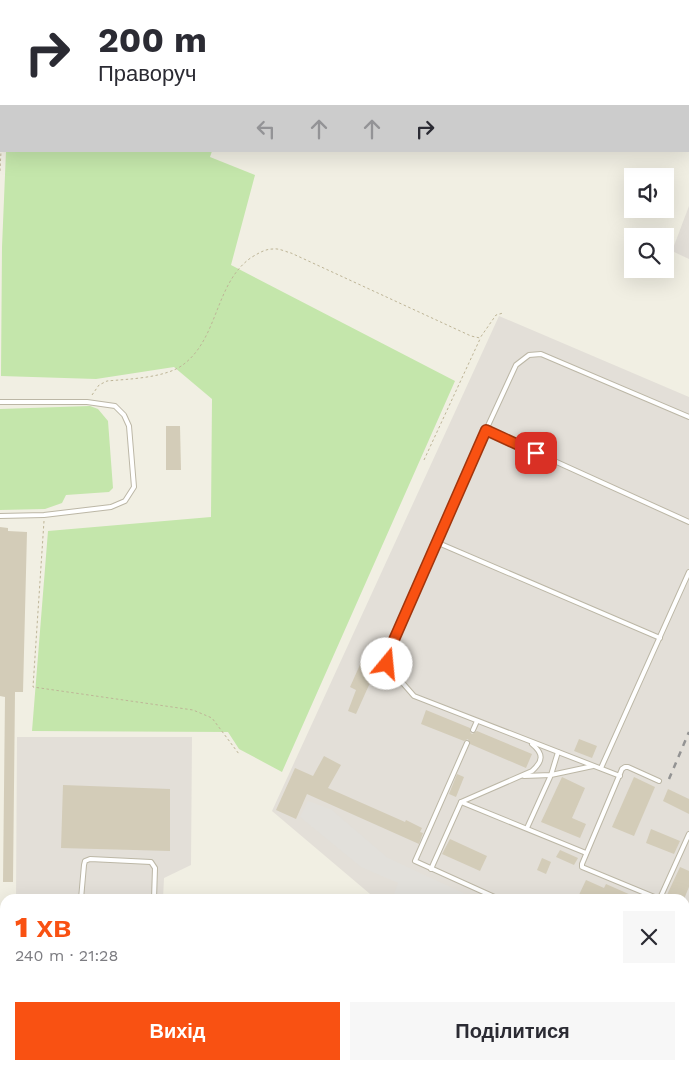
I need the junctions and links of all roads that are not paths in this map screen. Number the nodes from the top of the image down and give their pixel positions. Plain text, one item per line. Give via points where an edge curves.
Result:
1 (0, 402) edge
2 (689, 417) edge
3 (486, 430) junction
4 (0, 516) edge
5 (689, 522) edge
6 (436, 542) junction
7 (689, 572) edge
8 (660, 638) junction
9 (477, 721) junction
10 (473, 730) dead end
11 (531, 742) junction
12 (467, 743) dead end
13 (558, 752) junction
14 (594, 766) junction
15 (601, 768) junction
16 (551, 775) junction
17 (522, 776) junction
18 (620, 776) junction
19 (660, 781) dead end
20 (460, 802) junction
21 (527, 828) junction
22 (689, 834) edge
23 (586, 853) junction
24 (431, 869) junction
25 (81, 894) edge
26 (154, 894) edge
27 (488, 894) edge
28 (647, 894) edge
29 (662, 894) edge

1 - 4 lane via 87,402 115,406 129,426 134,487 125,501 111,508
2 - 3 lane via 542,354 529,355 516,365
3 - 5 lane
3 - 6 lane
6 - 8 lane
6 - 9 lane via 386,658 387,664 414,696
7 - 8 lane
8 - 15 lane
9 - 10 lane
9 - 11 lane
11 - 13 lane
11 - 17 lane via 541,757 539,764
12 - 24 lane via 415,859 416,863
13 - 14 lane
13 - 16 lane
14 - 15 lane
14 - 16 lane
15 - 18 lane
16 - 17 lane
16 - 21 lane
17 - 20 lane
18 - 19 lane via 622,769 628,767
18 - 23 lane
20 - 21 lane
20 - 24 lane
21 - 23 lane
22 - 29 lane
23 - 28 lane via 582,864 585,870
24 - 27 lane
25 - 26 lane via 84,865 90,859 151,862 156,868

